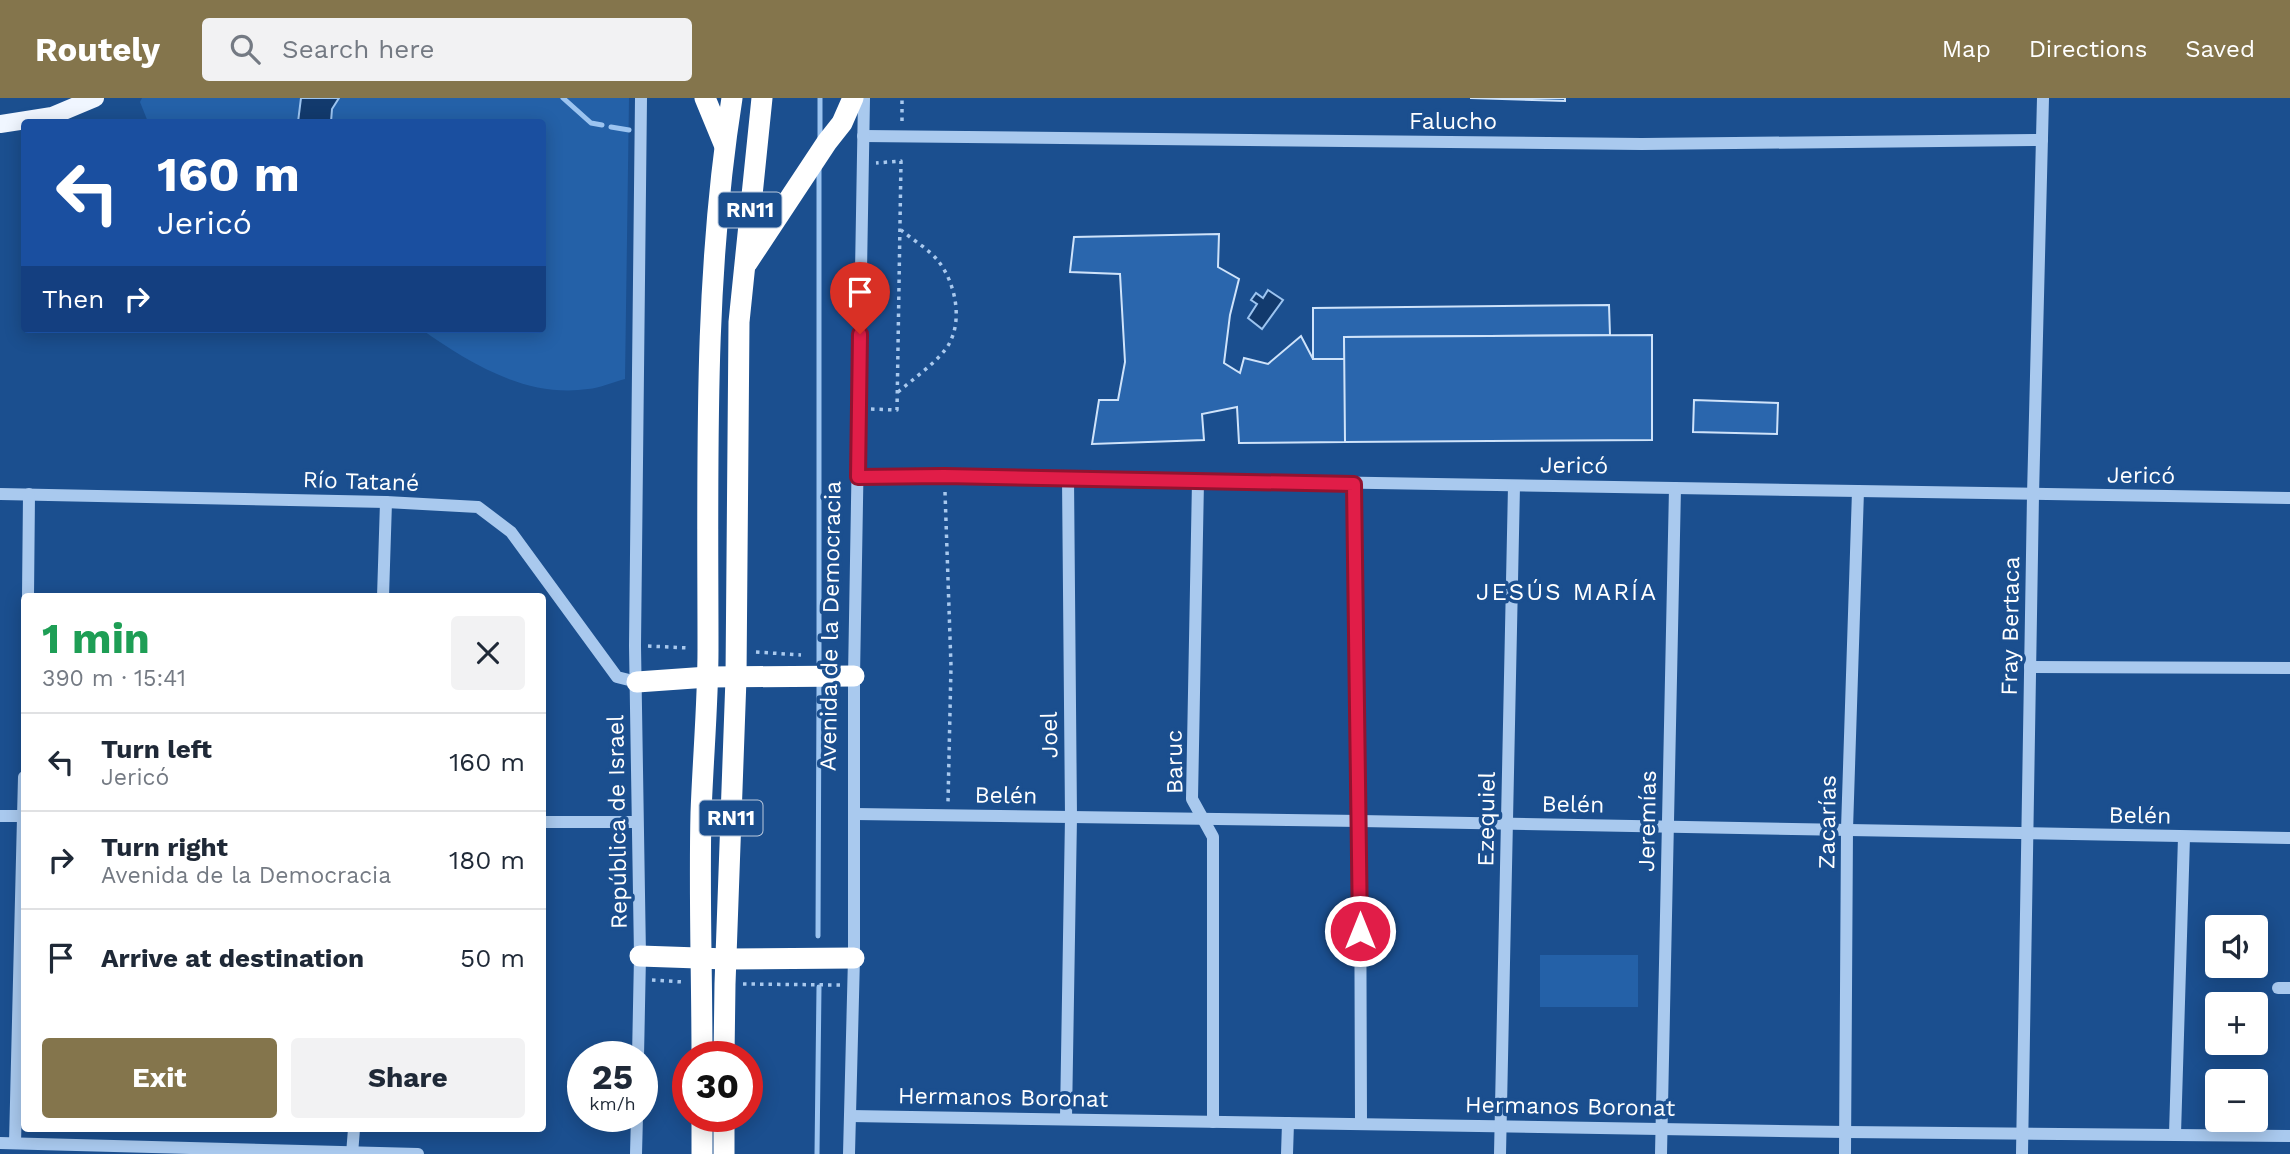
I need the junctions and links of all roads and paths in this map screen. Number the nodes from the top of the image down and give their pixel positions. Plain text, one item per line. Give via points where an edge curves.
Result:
1 (96, 98) edge
2 (641, 98) edge
3 (705, 98) edge
4 (732, 98) edge
5 (762, 98) edge
6 (853, 98) edge
7 (864, 98) edge
8 (2043, 98) edge
9 (32, 119) edge
10 (21, 121) edge
11 (0, 124) edge
12 (863, 136) junction
13 (2042, 140) junction
14 (724, 144) junction
15 (863, 163) junction
16 (901, 230) junction
17 (744, 268) junction
18 (898, 392) junction
19 (859, 408) junction
20 (944, 476) junction
21 (858, 477) junction
22 (1068, 478) junction
23 (1198, 481) junction
24 (1354, 484) junction
25 (1514, 485) junction
26 (1675, 488) junction
27 (1858, 491) junction
28 (0, 494) edge
29 (29, 494) junction
30 (2033, 495) junction
31 (2290, 498) edge
32 (386, 502) junction
33 (28, 593) edge
34 (383, 593) edge
35 (2030, 667) junction
36 (2290, 668) edge
37 (854, 676) junction
38 (708, 677) junction
39 (736, 678) junction
40 (637, 682) junction
41 (855, 814) junction
42 (947, 815) junction
43 (0, 816) edge
44 (21, 816) edge
45 (1071, 817) junction
46 (1203, 818) junction
47 (1360, 821) junction
48 (546, 822) edge
49 (637, 822) junction
50 (1507, 824) junction
51 (1668, 827) junction
52 (1847, 829) junction
53 (2027, 834) junction
54 (2184, 837) junction
55 (2290, 838) edge
56 (21, 925) edge
57 (640, 956) junction
58 (702, 958) junction
59 (727, 958) junction
60 (853, 958) junction
61 (638, 1041) edge
62 (702, 1041) edge
63 (724, 1041) edge
64 (850, 1116) junction
65 (1066, 1118) junction
66 (1213, 1122) junction
67 (1288, 1123) junction
68 (1361, 1124) junction
69 (1501, 1126) junction
70 (1661, 1129) junction
71 (354, 1132) edge
72 (637, 1132) edge
73 (702, 1132) edge
74 (724, 1132) edge
75 (1846, 1132) junction
76 (2022, 1134) junction
77 (2175, 1134) junction
78 (2290, 1136) edge
79 (0, 1143) edge
80 (15, 1143) junction
81 (352, 1153) edge
82 (418, 1154) edge
83 (636, 1154) edge
84 (702, 1154) edge
85 (724, 1154) edge
86 (849, 1154) edge
87 (1287, 1154) edge
88 (1500, 1154) edge
89 (1661, 1154) edge
90 (1845, 1154) edge
91 (2022, 1154) edge

1 - 9 main road
2 - 40 street, República de Israel
3 - 14 highway
4 - 14 highway, RN11
5 - 17 highway, RN11
6 - 17 highway via 842,123
7 - 12 street, Avenida de la Democracia
8 - 13 street, Fray Bertaca
10 - 11 main road
12 - 13 street, Falucho via 1628,144
12 - 15 street, Avenida de la Democracia
13 - 30 street, Fray Bertaca
14 - 38 highway, RN11 via 711,315
15 - 16 path via 901,161
15 - 19 street, Avenida de la Democracia
16 - 18 path
16 - 18 path via 938,260 951,282 957,313 950,344
17 - 39 highway, RN11 via 739,322
18 - 19 path via 897,410
19 - 21 street, Avenida de la Democracia
20 - 21 street, Jericó
20 - 22 street, Jericó
20 - 42 path via 951,666
21 - 37 street, Avenida de la Democracia
22 - 23 street, Jericó
22 - 45 street, Joel
23 - 24 street, Jericó
23 - 46 street, Baruc via 1192,799
24 - 25 street, Jericó
24 - 47 street
25 - 26 street, Jericó
25 - 50 street, Ezequiel
26 - 27 street, Jericó
26 - 51 street, Jeremías
27 - 30 street, Jericó
27 - 52 street, Zacarías
28 - 29 street, Río Tatané
29 - 32 street, Río Tatané
29 - 33 street
30 - 31 street, Jericó
30 - 35 street, Fray Bertaca
32 - 34 street
32 - 40 street, Río Tatané via 478,507 511,532 617,677
35 - 36 street
35 - 53 street, Fray Bertaca
37 - 39 highway
37 - 41 street, Avenida de la Democracia
38 - 39 highway
38 - 40 highway
38 - 58 highway, RN11 via 701,814
39 - 59 highway, RN11
40 - 49 street, República de Israel
41 - 42 street, Belén
41 - 60 street, Avenida de la Democracia
42 - 45 street, Belén
43 - 44 street
45 - 46 street, Belén
45 - 65 street, Joel
46 - 47 street, Belén
46 - 66 street, Baruc via 1213,837
47 - 50 street, Belén
47 - 68 street
48 - 49 street
49 - 57 street, República de Israel
50 - 51 street, Belén
50 - 69 street, Ezequiel
51 - 52 street, Belén
51 - 70 street, Jeremías
52 - 53 street, Belén
52 - 75 street, Zacarías
53 - 54 street, Belén
53 - 76 street, Fray Bertaca
54 - 55 street, Belén
54 - 77 street
56 - 80 street
57 - 58 highway
57 - 61 street, República de Israel
58 - 59 highway
58 - 62 highway, RN11
59 - 60 highway
59 - 63 highway, RN11
60 - 64 street, Avenida de la Democracia
64 - 65 street, Hermanos Boronat
64 - 86 street, Avenida de la Democracia
65 - 66 street, Hermanos Boronat
66 - 67 street, Hermanos Boronat
67 - 68 street, Hermanos Boronat
67 - 87 street
68 - 69 street, Hermanos Boronat
69 - 70 street, Hermanos Boronat
69 - 88 street, Ezequiel
70 - 75 street, Hermanos Boronat
70 - 89 street, Jeremías
71 - 81 street
72 - 83 street
73 - 84 highway
74 - 85 highway
75 - 76 street, Hermanos Boronat
75 - 90 street, Zacarías
76 - 77 street, Hermanos Boronat
76 - 91 street, Fray Bertaca
77 - 78 street, Hermanos Boronat
79 - 80 street
80 - 81 street
81 - 82 street

